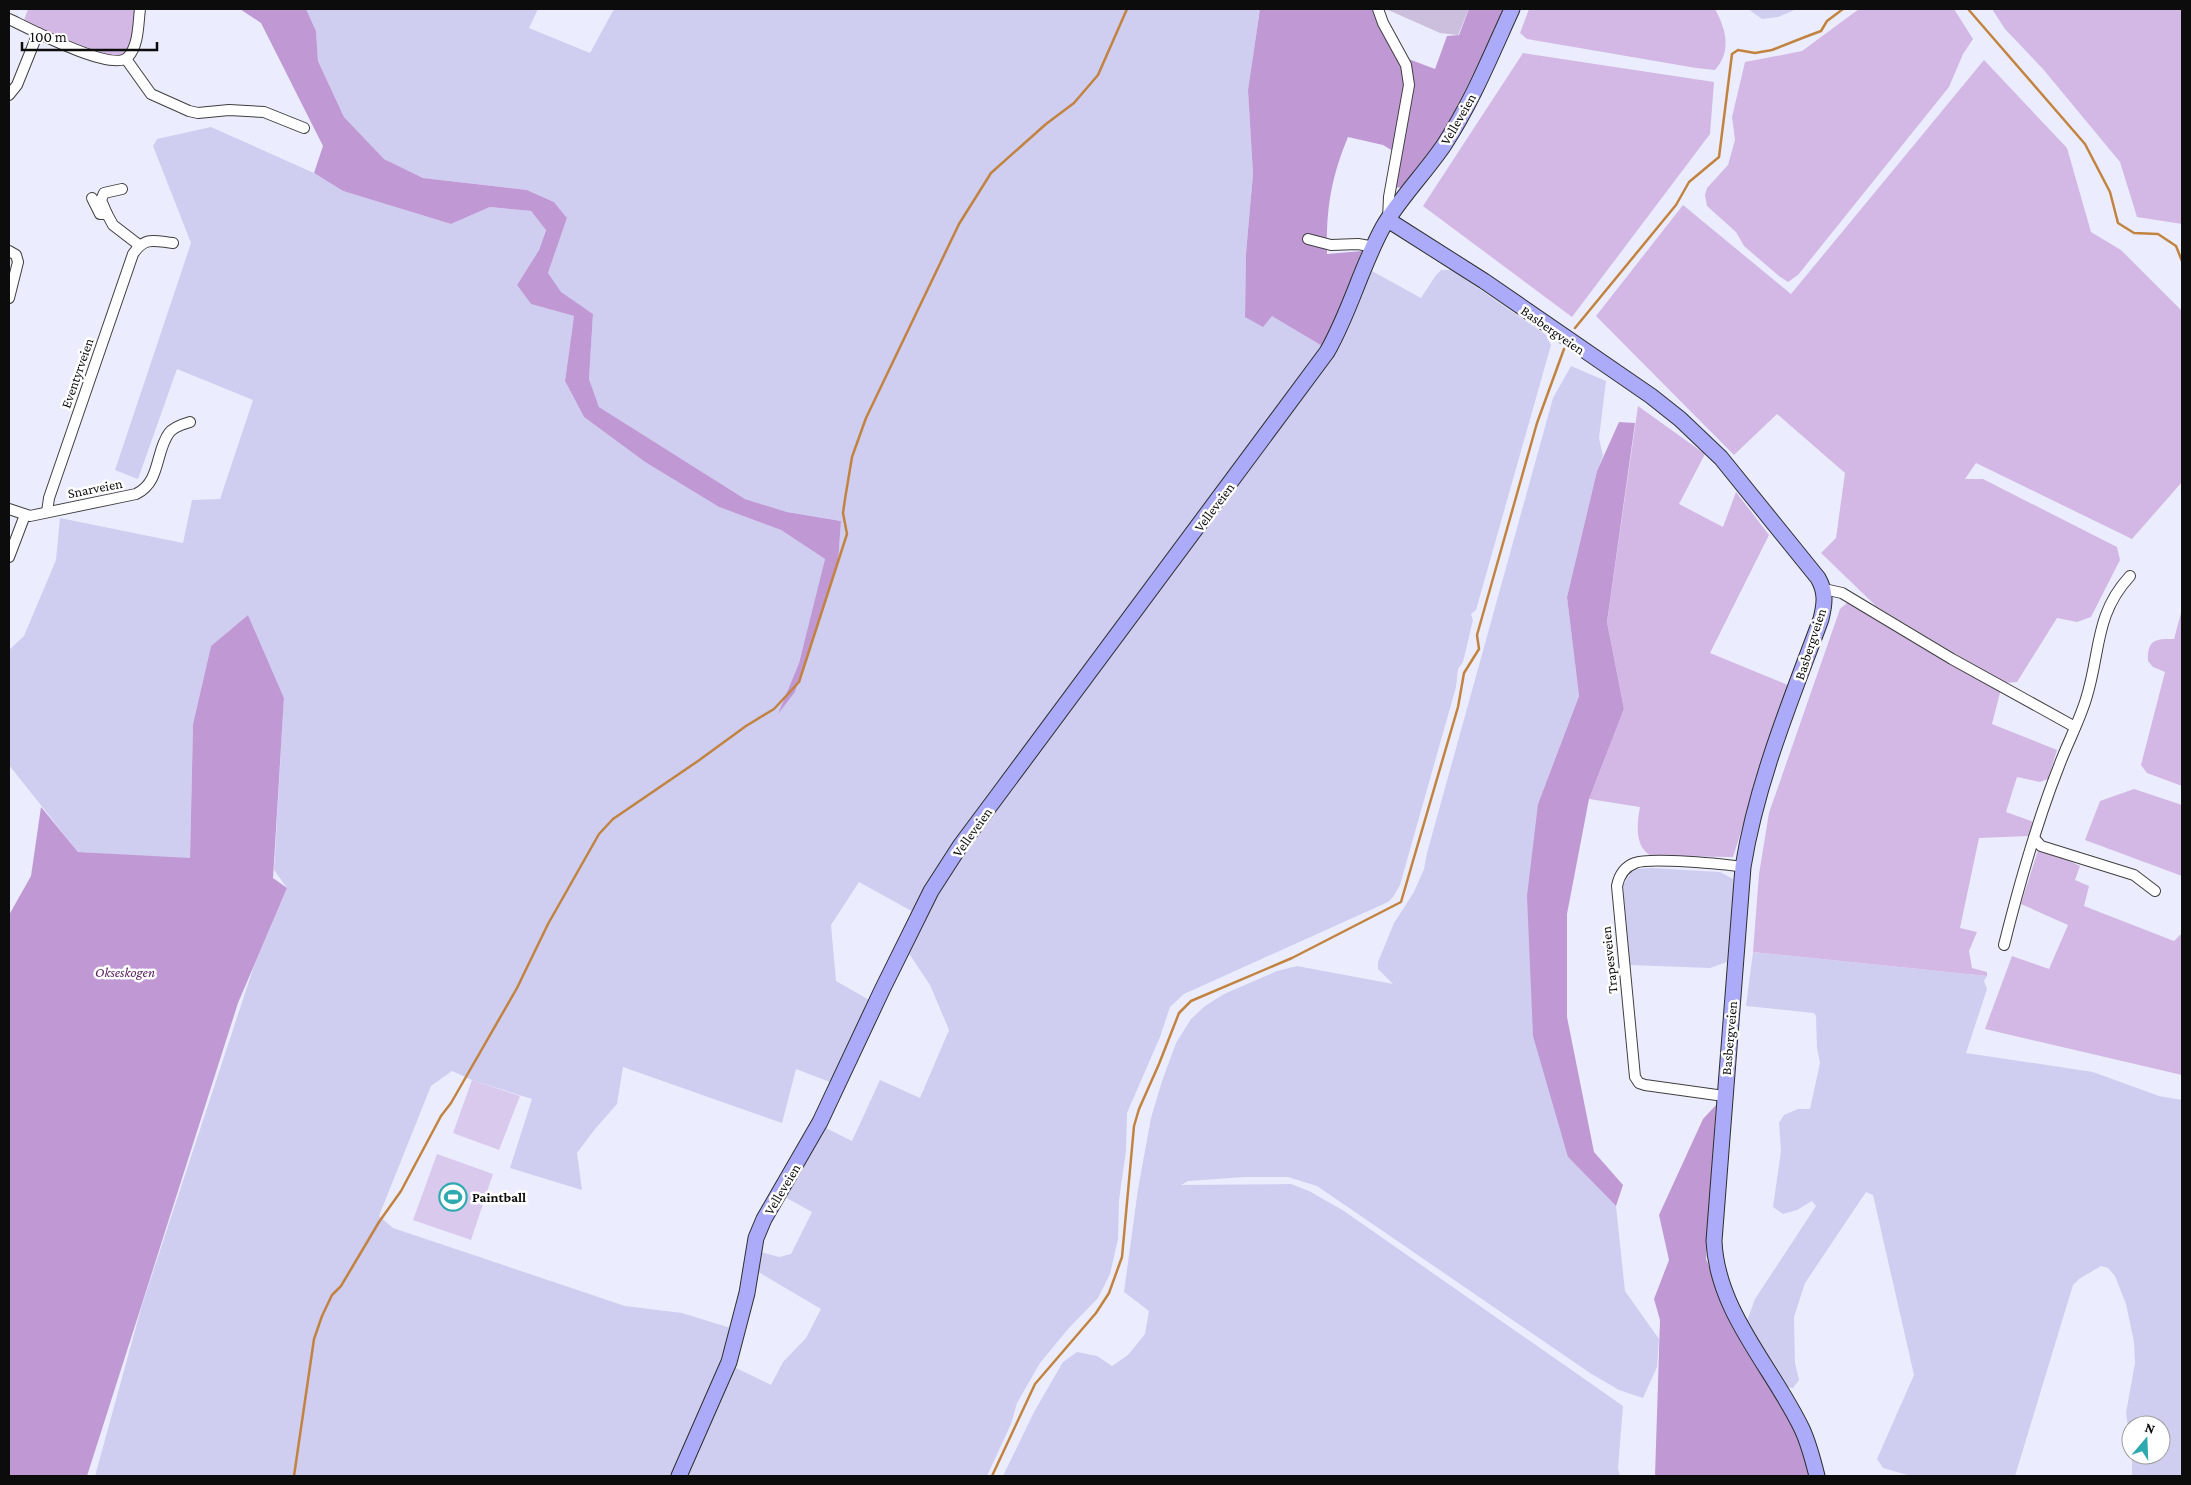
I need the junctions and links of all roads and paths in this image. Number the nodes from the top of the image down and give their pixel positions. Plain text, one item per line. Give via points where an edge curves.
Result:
1 (140, 9) edge
2 (1512, 9) edge
3 (1378, 10) edge
4 (9, 19) edge
5 (38, 33) junction
6 (126, 59) junction
7 (9, 95) edge
8 (304, 128) dead end
9 (122, 189) dead end
10 (92, 198) dead end
11 (108, 214) junction
12 (1388, 220) junction
13 (1308, 239) dead end
14 (174, 243) dead end
15 (139, 245) junction
16 (1375, 246) junction
17 (13, 253) edge
18 (9, 298) edge
19 (190, 422) dead end
20 (9, 509) edge
21 (47, 512) junction
22 (25, 515) junction
23 (9, 557) edge
24 (2130, 576) dead end
25 (1824, 588) junction
26 (2075, 727) junction
27 (2034, 838) junction
28 (1743, 868) junction
29 (2155, 891) dead end
30 (2004, 945) dead end
31 (1724, 1096) junction
32 (678, 1476) edge
33 (1817, 1476) edge

1 - 6 street via 134,45
2 - 12 main road, Velleveien via 1461,118
3 - 12 street, Velleveien via 1400,51 1409,79
4 - 5 street
5 - 6 street via 98,58 115,62
5 - 7 street via 18,84
6 - 8 street via 151,94 189,111 198,114 229,110 264,112
9 - 11 street via 104,193 101,200
10 - 11 street via 100,214
11 - 15 street via 113,225
12 - 16 main road, Velleveien
12 - 25 main road, Basbergveien via 1484,282 1680,419 1721,458
13 - 16 street via 1331,245
14 - 15 street via 152,240
15 - 21 street, Eventyrveien via 133,254 74,423
16 - 32 main road, Velleveien via 1337,334 1317,367 987,810 931,891 820,1122 764,1219 756,1238 747,1293 729,1362
17 - 18 street via 18,262
19 - 21 street, Snarveien via 168,434 153,477 143,490
20 - 22 street, Snarveien
21 - 22 street, Snarveien
22 - 23 street
24 - 26 street via 2115,593 2104,615 2086,700
25 - 26 street, Basbergveien via 1842,592 1959,664
25 - 28 main road, Basbergveien via 1821,619 1757,799
26 - 27 street
27 - 29 street via 2041,846 2134,875
27 - 30 street
28 - 31 main road, Basbergveien
28 - 31 street, Trapesveien via 1642,861 1625,869 1616,886 1635,1077 1645,1086
31 - 33 main road, Basbergveien via 1714,1241 1717,1266 1730,1302 1802,1429

